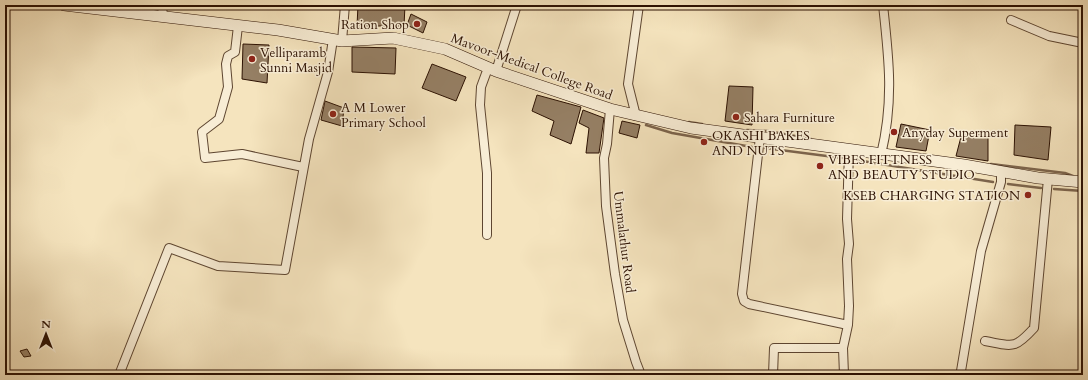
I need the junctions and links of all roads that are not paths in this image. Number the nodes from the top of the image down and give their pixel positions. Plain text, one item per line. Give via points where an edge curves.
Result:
1 (64, 5) edge
2 (162, 5) edge
3 (345, 5) edge
4 (517, 5) edge
5 (638, 5) edge
6 (883, 5) edge
7 (163, 17) junction
8 (1011, 20) dead end
9 (238, 26) junction
10 (337, 40) junction
11 (1083, 43) edge
12 (492, 69) junction
13 (610, 109) junction
14 (636, 116) junction
15 (760, 137) junction
16 (849, 150) junction
17 (881, 154) junction
18 (303, 168) junction
19 (1002, 172) junction
20 (1048, 179) junction
21 (1083, 182) edge
22 (487, 235) dead end
23 (848, 325) junction
24 (985, 341) dead end
25 (843, 348) junction
26 (961, 371) dead end
27 (118, 375) edge
28 (641, 375) edge
29 (773, 375) edge
30 (844, 375) edge

1 - 7 main road, Mavoor-Medical College Road
2 - 7 street
3 - 10 street
4 - 12 street via 508,38
5 - 14 street via 628,84
6 - 17 street via 890,72 890,102 887,132
7 - 9 main road, Mavoor-Medical College Road
8 - 11 street via 1049,36
9 - 10 main road, Mavoor-Medical College Road
9 - 18 street via 235,52 228,56 226,64 228,87 219,119 202,132 205,158 242,154
10 - 12 main road, Mavoor-Medical College Road via 393,38 445,49
10 - 18 street
12 - 13 main road, Mavoor-Medical College Road
12 - 22 street via 481,87 480,105 487,173
13 - 14 main road, Mavoor-Medical College Road
13 - 28 street, Ummalathur Road via 604,158 606,206 623,320
14 - 15 main road, Mavoor-Medical College Road via 690,128
15 - 16 main road, Mavoor-Medical College Road
15 - 23 street via 742,294 744,301
16 - 17 main road, Mavoor-Medical College Road
16 - 23 street
17 - 19 main road, Mavoor-Medical College Road
18 - 27 street via 285,270 218,266 169,248
19 - 20 main road, Mavoor-Medical College Road
19 - 26 street via 981,251
20 - 21 main road, Mavoor-Medical College Road
20 - 24 street via 1034,328 1021,343 1009,346
23 - 25 street
25 - 29 street via 774,348
25 - 30 street

